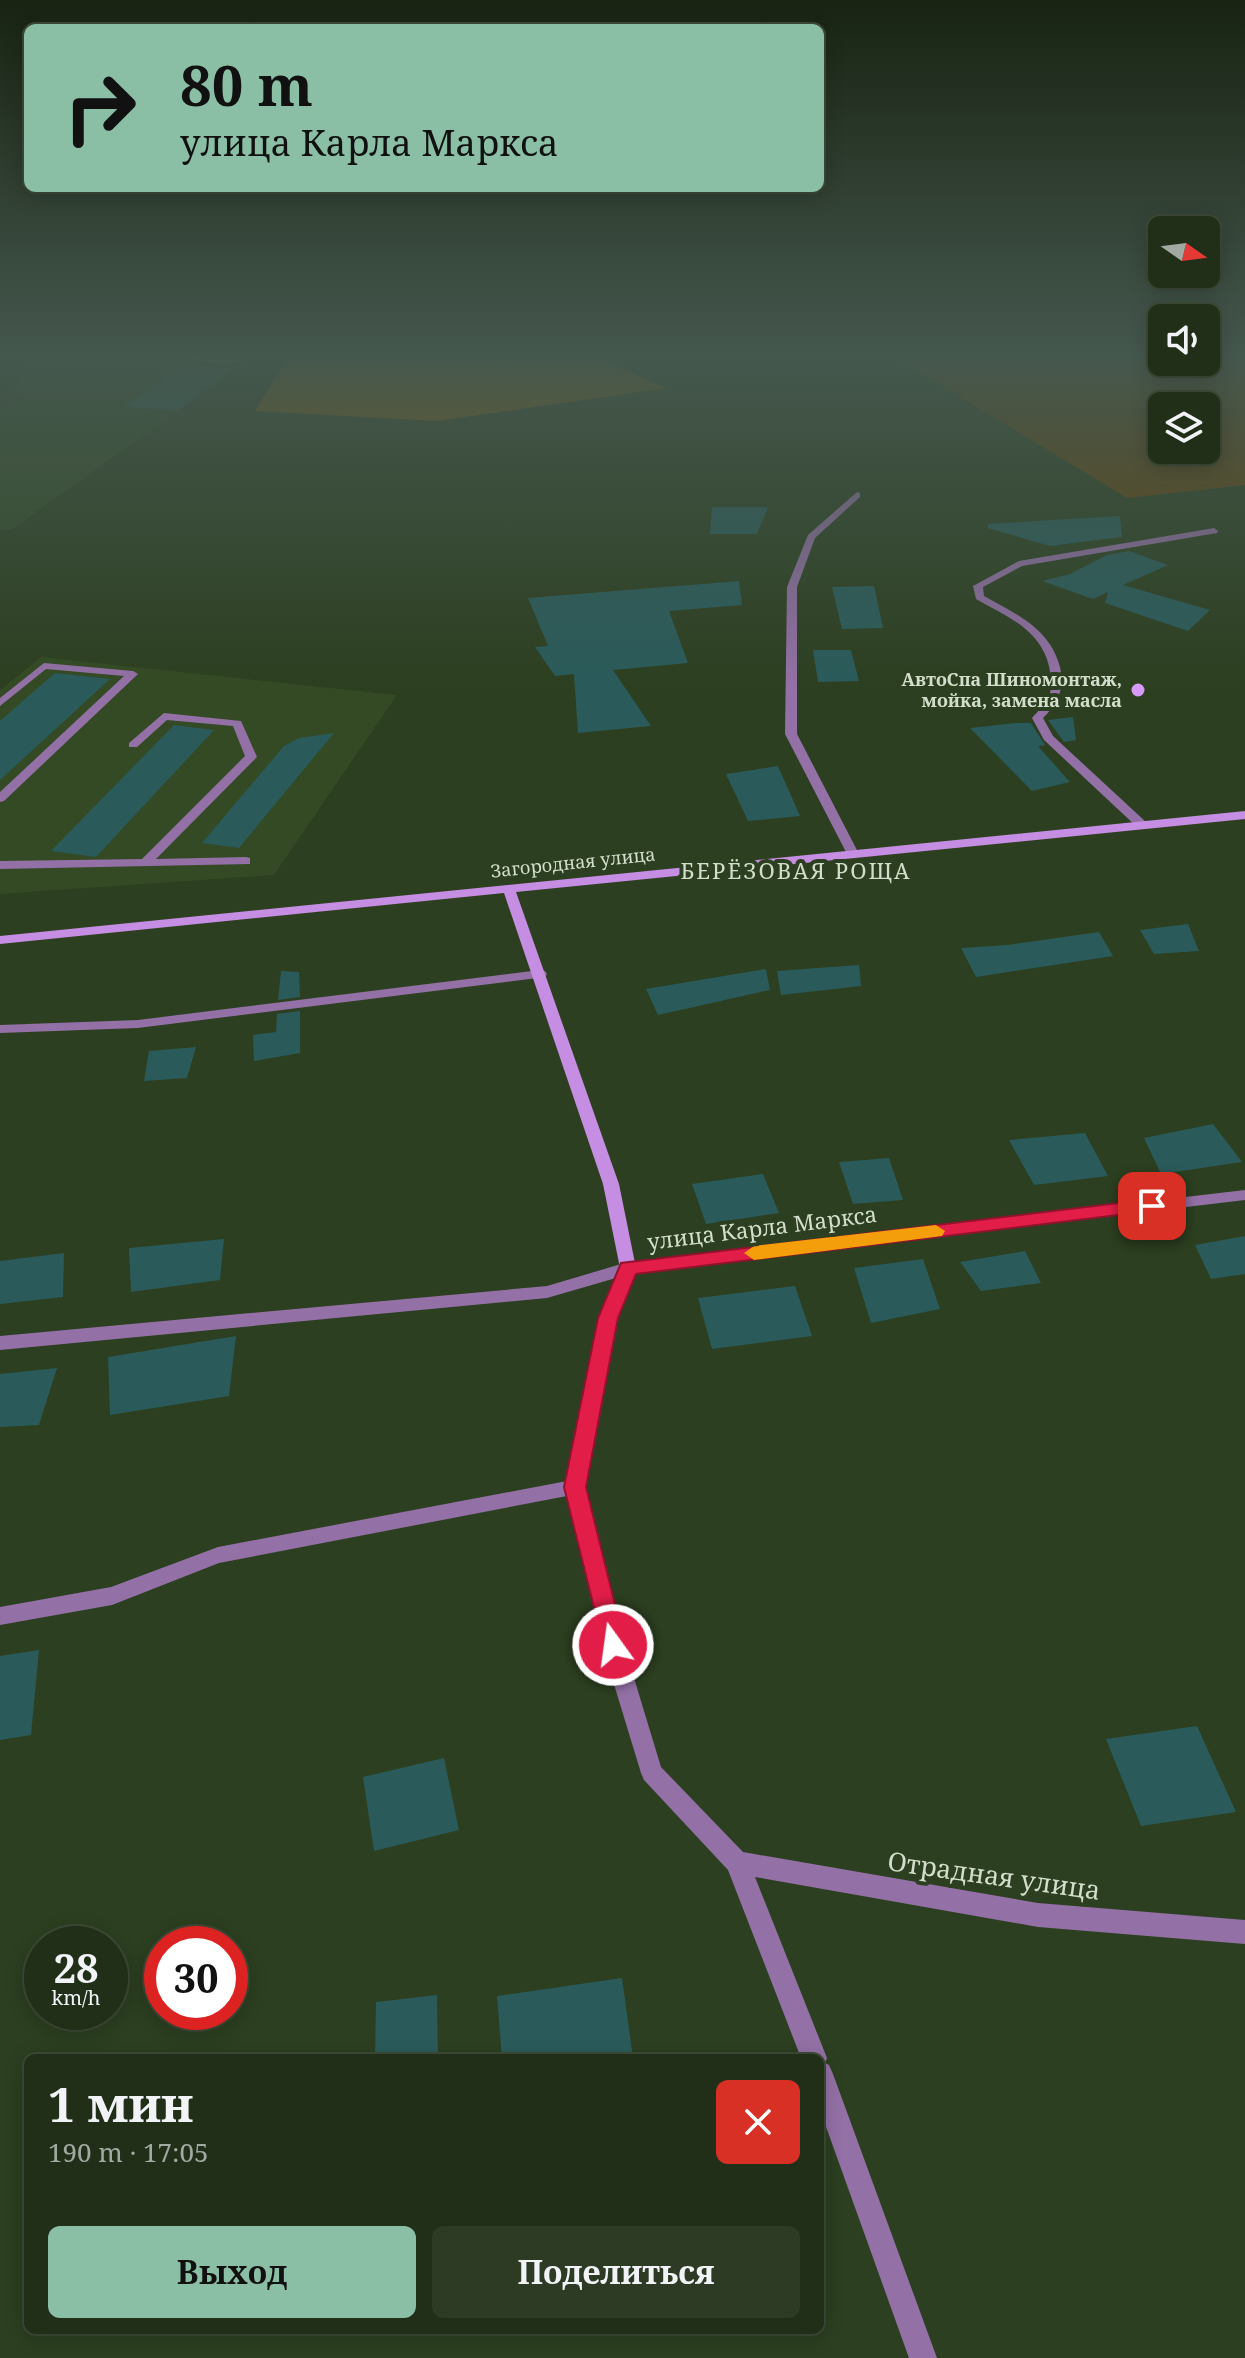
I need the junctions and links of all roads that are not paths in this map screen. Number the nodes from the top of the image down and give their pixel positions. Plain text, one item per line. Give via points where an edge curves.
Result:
1 (857, 495) dead end
2 (1214, 531) dead end
3 (0, 703) edge
4 (133, 745) dead end
5 (0, 798) edge
6 (1245, 815) edge
7 (1142, 825) junction
8 (853, 854) junction
9 (246, 861) dead end
10 (145, 863) junction
11 (0, 865) edge
12 (508, 887) junction
13 (0, 940) edge
14 (540, 974) junction
15 (0, 1029) edge
16 (1245, 1195) edge
17 (628, 1268) junction
18 (0, 1343) edge
19 (575, 1487) junction
20 (0, 1616) edge
21 (737, 1862) junction
22 (1245, 1932) edge
23 (812, 2054) edge
24 (824, 2085) edge
25 (923, 2358) edge

1 - 8 street via 811,537 792,587 791,734
2 - 7 street via 1019,564 978,586 979,597 1042,636 1053,652 1055,701 1037,718 1048,738
3 - 5 street via 44,666 133,674
4 - 10 street via 164,716 237,723 251,757
6 - 7 street, Загородная улица
7 - 8 street, Загородная улица
8 - 12 street, Загородная улица
9 - 10 street
10 - 11 street
12 - 13 street, Загородная улица
12 - 14 street
14 - 15 street via 138,1024
14 - 17 street via 611,1184
16 - 17 street, улица Карла Маркса
17 - 18 street, улица Карла Маркса via 547,1292
17 - 19 street via 608,1318
19 - 20 street via 218,1555 112,1596
19 - 21 street via 613,1645 652,1773
21 - 22 street, Отрадная улица via 1038,1915
21 - 23 street
24 - 25 street

